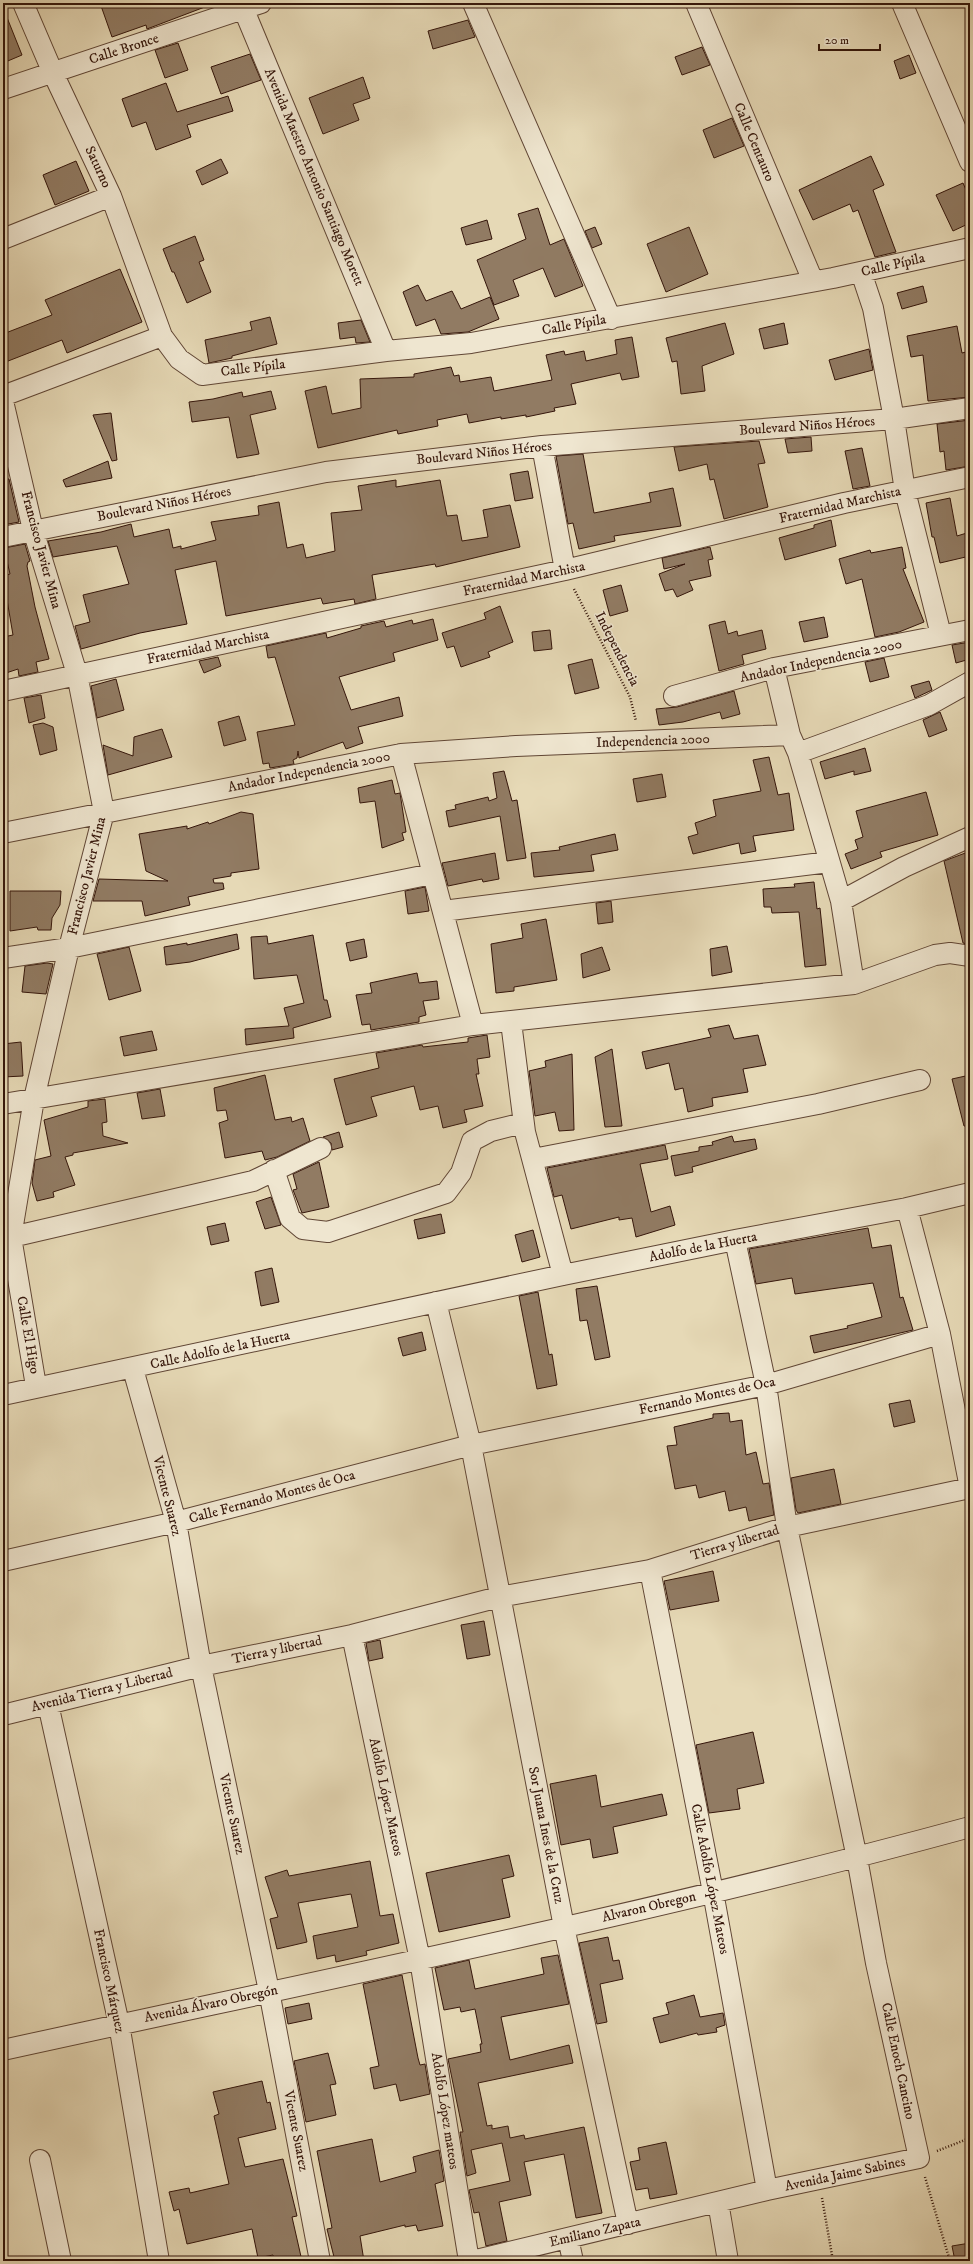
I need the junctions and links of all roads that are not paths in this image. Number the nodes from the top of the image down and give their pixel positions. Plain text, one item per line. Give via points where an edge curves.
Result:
1 (23, 3) edge
2 (473, 3) edge
3 (696, 3) edge
4 (902, 3) edge
5 (249, 5) edge
6 (52, 73) junction
7 (3, 89) edge
8 (970, 162) edge
9 (111, 196) junction
10 (3, 240) edge
11 (970, 248) edge
12 (861, 272) junction
13 (813, 281) junction
14 (611, 319) junction
15 (162, 336) junction
16 (386, 351) junction
17 (179, 359) joint
18 (3, 396) edge
19 (3, 402) edge
20 (970, 408) edge
21 (894, 419) junction
22 (542, 446) junction
23 (970, 477) edge
24 (905, 491) junction
25 (33, 530) junction
26 (3, 537) edge
27 (565, 570) junction
28 (970, 630) edge
29 (941, 636) junction
30 (774, 668) junction
31 (77, 674) junction
32 (970, 682) edge
33 (3, 691) edge
34 (674, 696) dead end
35 (794, 744) junction
36 (516, 746) joint
37 (401, 754) junction
38 (104, 812) junction
39 (3, 833) edge
40 (970, 837) edge
41 (829, 862) junction
42 (432, 874) junction
43 (840, 901) junction
44 (443, 911) junction
45 (69, 948) junction
46 (970, 956) edge
47 (3, 958) edge
48 (854, 984) junction
49 (511, 1022) junction
50 (474, 1025) junction
51 (920, 1080) dead end
52 (34, 1099) junction
53 (3, 1104) edge
54 (523, 1123) junction
55 (321, 1148) dead end
56 (533, 1159) junction
57 (274, 1170) junction
58 (970, 1193) edge
59 (907, 1208) junction
60 (7, 1238) edge
61 (735, 1240) junction
62 (563, 1275) junction
63 (436, 1302) junction
64 (940, 1334) junction
65 (133, 1369) junction
66 (766, 1385) junction
67 (36, 1386) junction
68 (3, 1395) edge
69 (471, 1445) junction
70 (970, 1488) edge
71 (176, 1522) junction
72 (787, 1527) junction
73 (3, 1561) edge
74 (650, 1570) junction
75 (499, 1598) junction
76 (352, 1635) junction
77 (201, 1666) junction
78 (48, 1704) junction
79 (3, 1715) edge
80 (970, 1827) edge
81 (857, 1858) junction
82 (713, 1892) junction
83 (564, 1926) junction
84 (420, 1960) junction
85 (269, 1991) junction
86 (119, 2024) junction
87 (3, 2050) edge
88 (919, 2158) joint
89 (40, 2160) dead end
90 (767, 2190) junction
91 (718, 2202) junction
92 (628, 2224) junction
93 (568, 2238) junction
94 (61, 2261) edge
95 (160, 2261) edge
96 (320, 2261) edge
97 (469, 2261) edge
98 (472, 2261) edge
99 (573, 2261) edge
100 (728, 2261) edge

1 - 6 street, Saturno
2 - 14 street
3 - 13 street, Calle Centauro
4 - 8 street
5 - 6 street, Calle Bronce
5 - 16 street, Avenida Maestro Antonio Santiago Morett
6 - 7 street, Calle Bronce
6 - 9 street, Saturno
9 - 10 street
9 - 15 street, Saturno
11 - 12 street, Calle Pípila
12 - 13 street, Calle Pípila
12 - 21 street via 873,308
13 - 14 street, Calle Pípila
14 - 16 street, Calle Pípila via 471,343
15 - 17 street, Saturno
15 - 18 street
16 - 17 street, Calle Pípila via 202,375
19 - 25 street, Francisco Javier Mina
20 - 21 street, Boulevard Niños Héroes
21 - 22 street, Boulevard Niños Héroes
21 - 24 street
22 - 25 street, Boulevard Niños Héroes via 326,472
22 - 27 street
23 - 24 street, Fraternidad Marchista
24 - 27 street, Fraternidad Marchista
24 - 29 street
25 - 26 street, Boulevard Niños Héroes
25 - 31 street, Francisco Javier Mina
27 - 31 street, Fraternidad Marchista
28 - 29 street, Andador Independencia 2000
29 - 30 street, Andador Independencia 2000
30 - 34 street, Andador Independencia 2000
30 - 35 street
31 - 33 street, Fraternidad Marchista
31 - 38 street, Francisco Javier Mina
32 - 35 street, Independencia 2000 via 929,705
35 - 36 street, Independencia 2000 via 641,741
35 - 41 street
36 - 37 street, Andador Independencia 2000
37 - 38 street, Andador Independencia 2000
37 - 42 street
38 - 39 street
38 - 45 street, Francisco Javier Mina
40 - 43 street via 904,867
41 - 43 street
41 - 44 street
42 - 44 street
42 - 45 street
43 - 48 street
44 - 50 street
45 - 47 street
45 - 52 street, Francisco Javier Mina
46 - 48 street via 950,953 935,955
48 - 49 street
49 - 50 street
49 - 54 street
50 - 52 street
51 - 56 street via 818,1104
52 - 53 street
52 - 60 street, Francisco Javier Mina
54 - 56 street
54 - 57 street via 491,1131 472,1141 461,1173 446,1192 328,1232 304,1229 290,1218
55 - 57 street
56 - 62 street
57 - 60 street via 253,1181
58 - 59 street, Adolfo de la Huerta
59 - 61 street, Adolfo de la Huerta
59 - 64 street
60 - 67 street, Calle El Higo
61 - 62 street, Adolfo de la Huerta
61 - 66 street, Calle Enoch Cancino
62 - 63 street, Adolfo de la Huerta
63 - 65 street, Calle Adolfo de la Huerta
63 - 69 street, Sor Juana Ines de la Cruz
64 - 66 street, Fernando Montes de Oca
64 - 70 street
65 - 67 street, Calle Adolfo de la Huerta
65 - 71 street, Vicente Suarez
66 - 69 street, Fernando Montes de Oca
66 - 72 street, Calle Enoch Cancino
67 - 68 street, Calle Adolfo de la Huerta
69 - 71 street, Calle Fernando Montes de Oca
69 - 75 street, Sor Juana Ines de la Cruz
70 - 72 street, Tierra y libertad
71 - 73 street, Calle Fernando Montes de Oca
71 - 77 street, Vicente Suarez
72 - 74 street, Tierra y libertad
72 - 81 street, Calle Enoch Cancino
74 - 75 street, Tierra y libertad
74 - 82 street, Calle Adolfo López Mateos
75 - 76 street
75 - 83 street, Sor Juana Ines de la Cruz
76 - 77 street, Tierra y libertad
76 - 84 street, Adolfo López Mateos
77 - 78 street, Avenida Tierra y Libertad
77 - 85 street, Vicente Suarez
78 - 79 street, Avenida Tierra y Libertad
78 - 86 street, Francisco Márquez
80 - 81 street, Alvaron Obregon
81 - 82 street, Alvaron Obregon
81 - 88 street, Calle Enoch Cancino via 876,1964
82 - 83 street, Alvaron Obregon
82 - 90 street, Calle Adolfo López Mateos
83 - 84 street, Alvaron Obregon
83 - 92 street, Sor Juana Ines de la Cruz
84 - 85 street, Avenida Álvaro Obregón
84 - 97 street, Adolfo López mateos
85 - 86 street, Avenida Álvaro Obregón
85 - 96 street, Vicente Suarez
86 - 87 street, Avenida Álvaro Obregón
86 - 95 street, Francisco Márquez
88 - 90 street, Avenida Jaime Sabines
89 - 94 street
90 - 91 street, Avenida Jaime Sabines
91 - 92 street, Emiliano Zapata
91 - 100 street
92 - 93 street, Emiliano Zapata
93 - 98 street, Emiliano Zapata
93 - 99 street

